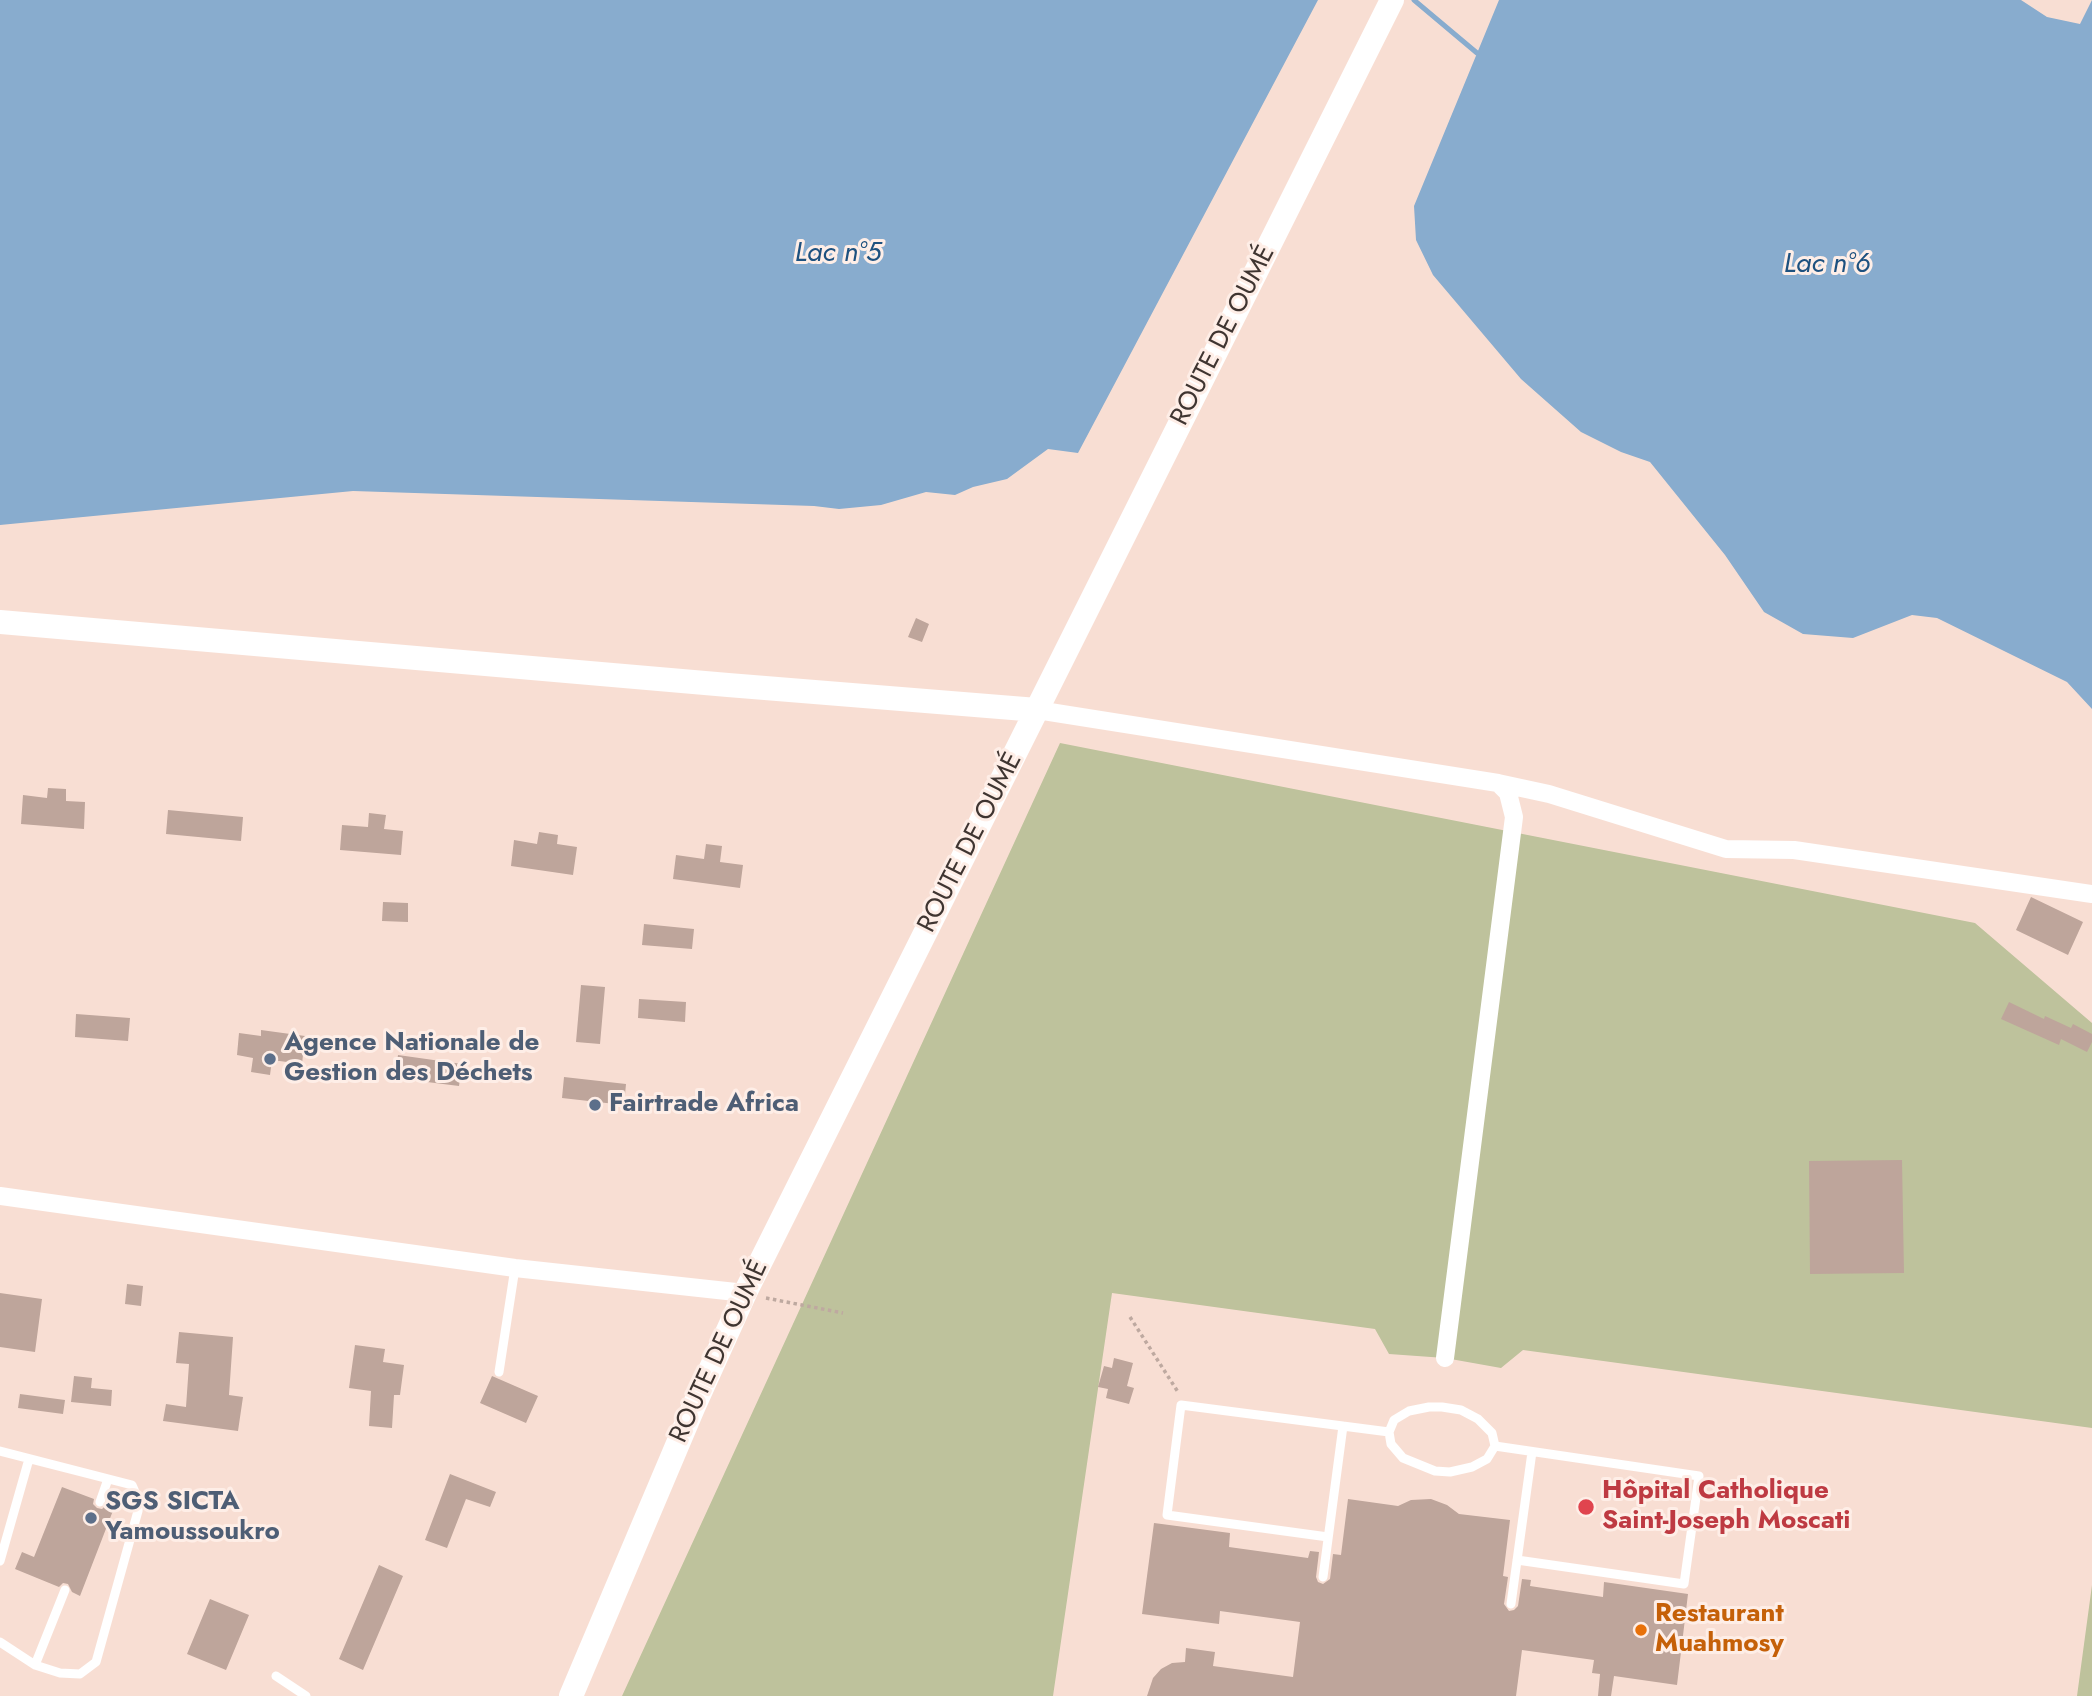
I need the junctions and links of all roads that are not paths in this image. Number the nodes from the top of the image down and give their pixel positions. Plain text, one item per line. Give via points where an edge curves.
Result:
1 (1392, 0) edge
2 (0, 622) edge
3 (1038, 709) junction
4 (1498, 783) junction
5 (2092, 894) edge
6 (0, 1196) edge
7 (515, 1268) junction
8 (745, 1293) junction
9 (1445, 1358) dead end
10 (499, 1372) dead end
11 (1343, 1426) junction
12 (1389, 1432) junction
13 (1495, 1446) junction
14 (0, 1451) edge
15 (1532, 1452) junction
16 (29, 1459) junction
17 (108, 1479) junction
18 (100, 1502) dead end
19 (1328, 1537) junction
20 (1517, 1560) junction
21 (0, 1561) edge
22 (1323, 1577) dead end
23 (65, 1590) dead end
24 (1511, 1604) dead end
25 (0, 1642) edge
26 (35, 1665) junction
27 (276, 1676) dead end
28 (306, 1696) edge
29 (571, 1696) edge

1 - 3 main road, ROUTE DE OUMÉ
2 - 3 main road
3 - 4 street
3 - 8 main road, ROUTE DE OUMÉ
4 - 5 street via 1549,794 1726,849 1794,850
4 - 9 street via 1508,793 1514,817
6 - 7 street
7 - 8 street
7 - 10 lane
8 - 29 main road, ROUTE DE OUMÉ
11 - 12 lane
11 - 19 lane
11 - 19 lane via 1181,1405 1167,1515
12 - 13 lane via 1391,1444 1403,1458 1435,1471 1472,1467 1487,1459
12 - 13 lane via 1394,1420 1409,1411 1442,1406 1478,1419 1492,1433
13 - 15 lane
14 - 16 lane
15 - 20 lane
15 - 20 lane via 1699,1476 1684,1584
16 - 17 lane
16 - 21 lane
17 - 18 lane
17 - 26 lane via 132,1485 139,1501 96,1662 80,1674
19 - 22 lane
20 - 24 lane
23 - 26 lane
25 - 26 lane
27 - 28 lane

